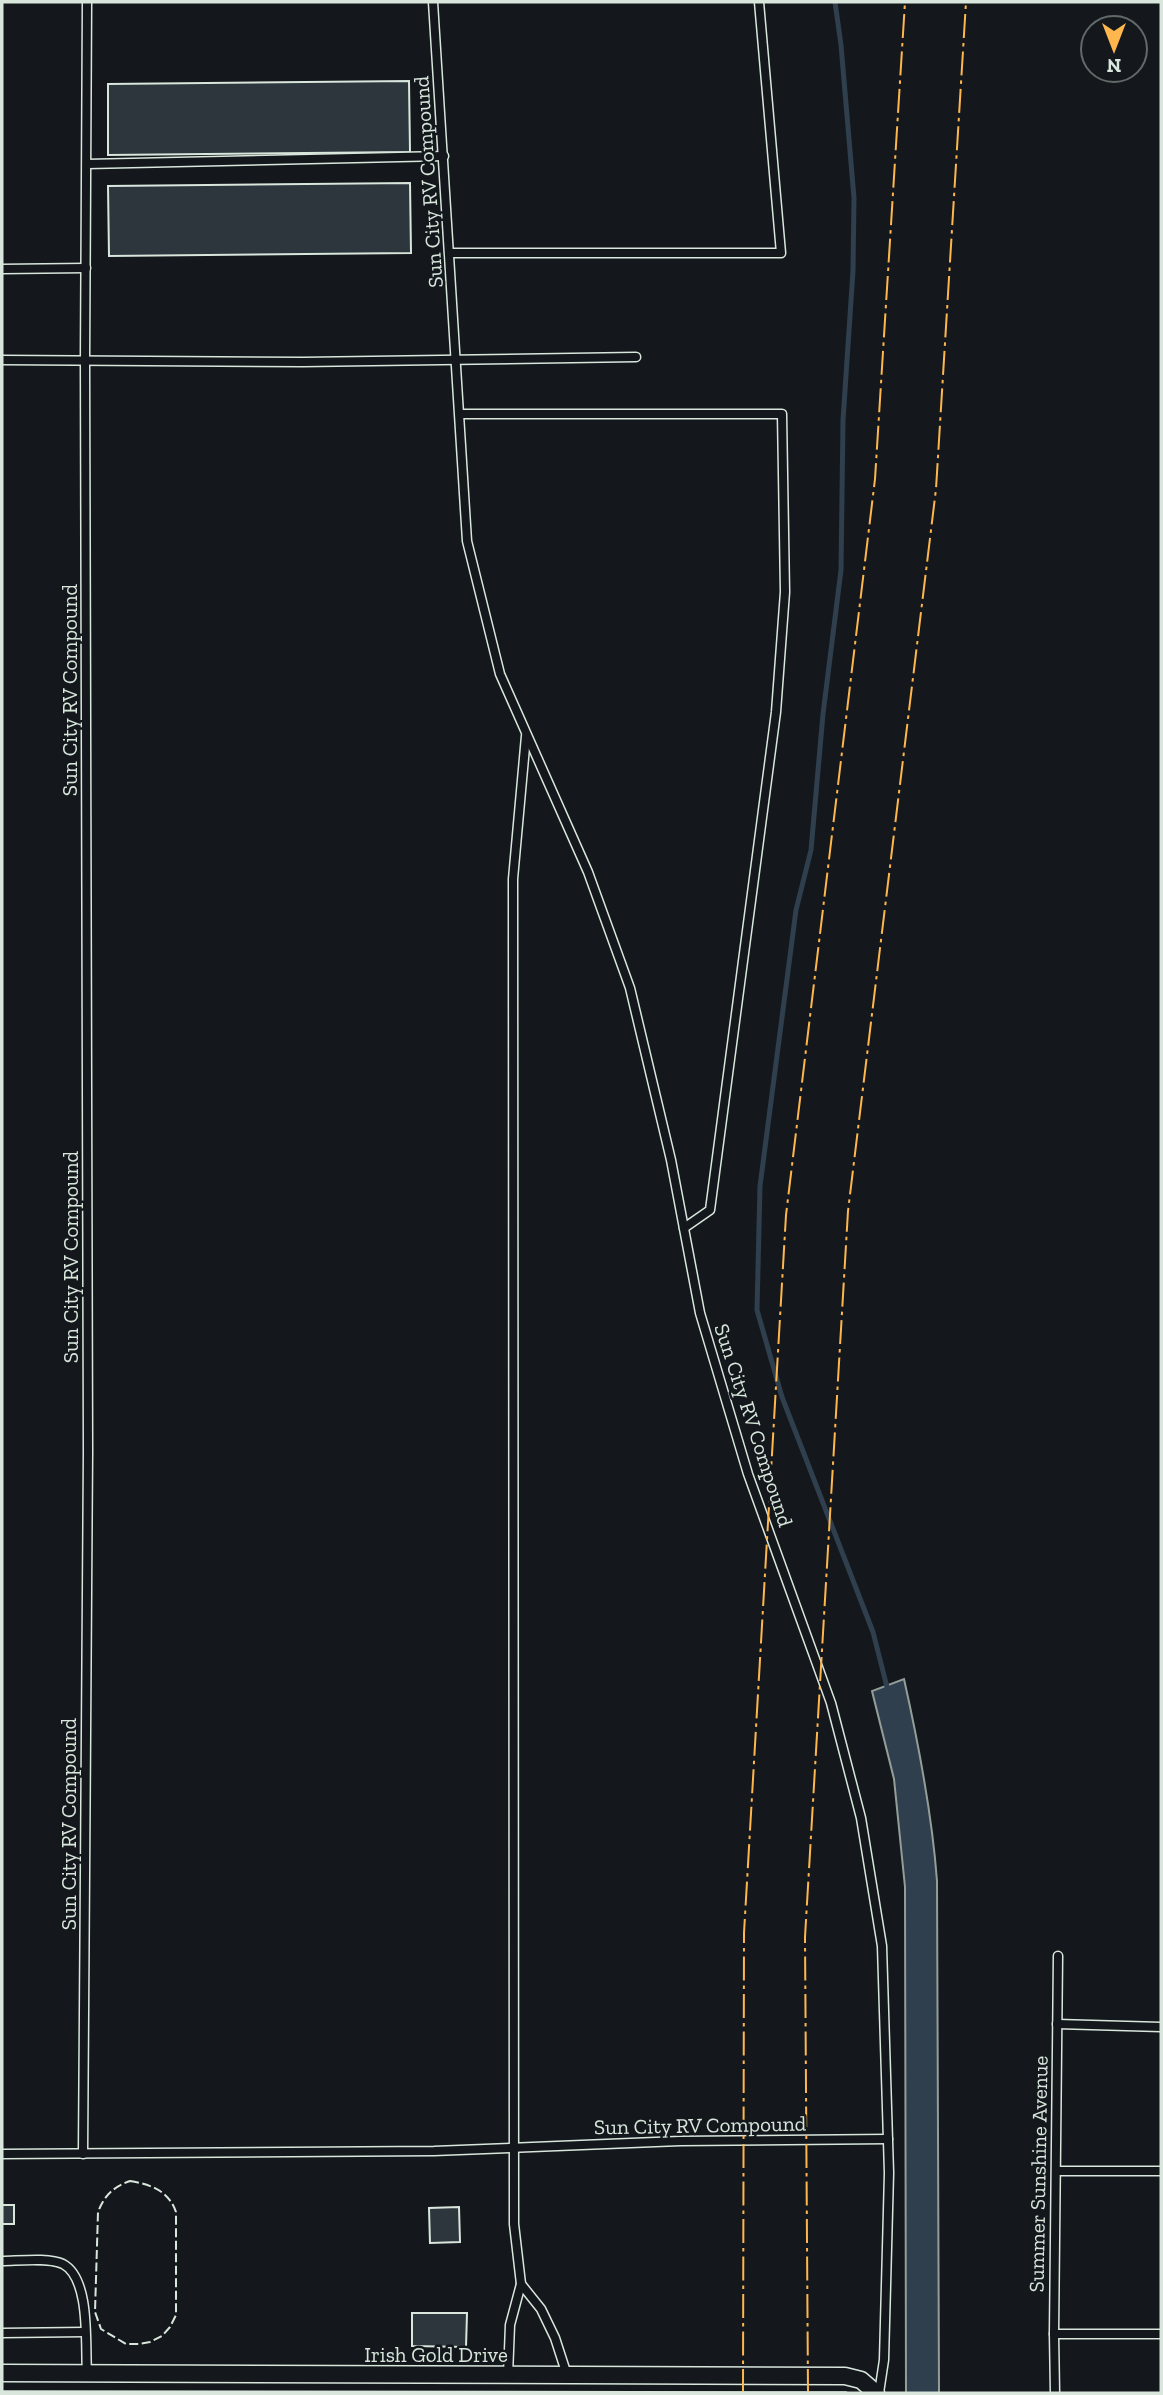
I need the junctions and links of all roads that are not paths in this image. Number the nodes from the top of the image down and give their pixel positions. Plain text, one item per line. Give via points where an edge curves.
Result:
1 (87, 2) edge
2 (433, 2) edge
3 (759, 2) edge
4 (444, 156) junction
5 (87, 164) junction
6 (450, 253) junction
7 (86, 268) junction
8 (2, 269) edge
9 (636, 356) dead end
10 (2, 360) edge
11 (85, 360) junction
12 (457, 360) junction
13 (460, 414) junction
14 (526, 733) junction
15 (684, 1228) junction
16 (1058, 1956) dead end
17 (1057, 2024) junction
18 (1161, 2027) edge
19 (888, 2139) junction
20 (513, 2147) junction
21 (2, 2154) edge
22 (83, 2154) junction
23 (1057, 2171) junction
24 (1161, 2171) edge
25 (2, 2261) edge
26 (520, 2284) junction
27 (85, 2332) junction
28 (2, 2333) edge
29 (1054, 2334) junction
30 (1161, 2334) edge
31 (2, 2373) edge
32 (87, 2373) junction
33 (508, 2375) junction
34 (567, 2375) junction
35 (874, 2390) edge
36 (1055, 2393) edge

1 - 5 lane, Sun City RV Compound
2 - 4 lane, Sun City RV Compound
3 - 6 lane via 781,253
4 - 5 lane
4 - 6 lane, Sun City RV Compound
5 - 7 lane, Sun City RV Compound
6 - 12 lane, Sun City RV Compound
7 - 8 lane
7 - 11 lane, Sun City RV Compound
9 - 12 lane
10 - 11 lane
11 - 12 lane
11 - 22 lane, Sun City RV Compound via 88,1452
12 - 13 lane, Sun City RV Compound
13 - 14 lane, Sun City RV Compound via 467,541 500,674
13 - 15 lane via 782,414 785,592 776,712 710,1210
14 - 15 lane, Sun City RV Compound via 587,872 630,988
14 - 20 lane, Sun City RV Compound via 513,879
15 - 19 lane, Sun City RV Compound via 701,1313 748,1474 831,1703 861,1818 882,1946
16 - 17 lane, Summer Sunshine Avenue
17 - 18 lane
17 - 23 lane, Summer Sunshine Avenue
19 - 20 lane, Sun City RV Compound
19 - 35 lane, Sun City RV Compound via 884,2360
20 - 22 lane, Sun City RV Compound
20 - 26 lane, Sun City RV Compound
21 - 22 lane, Sun City RV Compound
23 - 24 lane
23 - 29 lane, Summer Sunshine Avenue
25 - 27 lane via 64,2264 82,2293
26 - 33 lane via 510,2325
26 - 34 lane via 541,2309
27 - 28 lane
27 - 32 lane
29 - 30 lane
29 - 36 lane, Summer Sunshine Avenue
31 - 32 street, Irish Gold Drive
32 - 33 street, Irish Gold Drive
33 - 34 street, Irish Gold Drive
34 - 35 street, Irish Gold Drive via 845,2376

